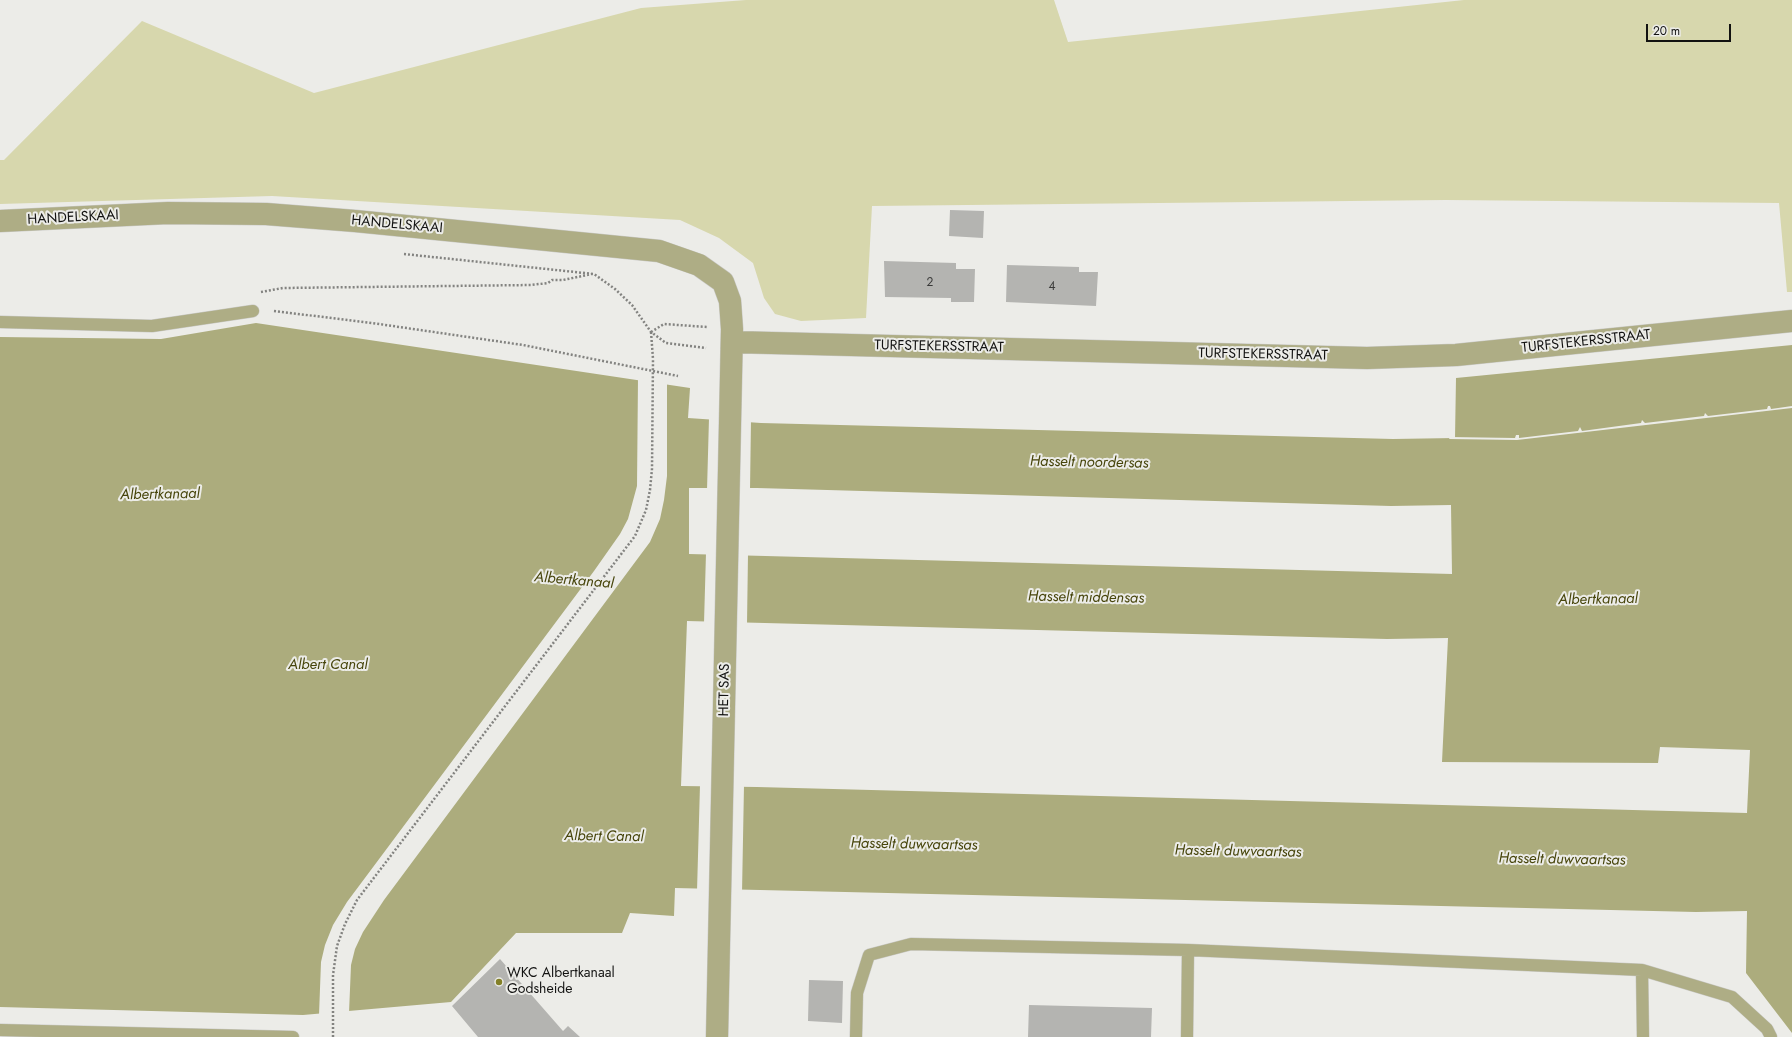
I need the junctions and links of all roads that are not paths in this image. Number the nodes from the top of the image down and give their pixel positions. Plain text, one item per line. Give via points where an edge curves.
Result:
1 (0, 221) edge
2 (253, 311) road end
3 (1792, 321) edge
4 (0, 322) edge
5 (732, 342) junction
6 (1188, 950) junction
7 (1642, 970) junction
8 (0, 1030) edge
9 (293, 1037) edge
10 (717, 1037) edge
11 (856, 1037) edge
12 (1187, 1037) edge
13 (1643, 1037) edge
14 (1771, 1037) edge

1 - 5 street, HANDELSKAAI via 168,213 266,214 659,250 699,265 723,282 730,301
2 - 4 lane via 152,326
3 - 5 street, TURFSTEKERSSTRAAT via 1456,355 1367,358
5 - 10 street, HET SAS
6 - 7 lane
6 - 11 lane via 911,944 869,955 858,993
6 - 12 lane
7 - 13 lane
7 - 14 lane via 1732,996 1767,1029
8 - 9 lane

